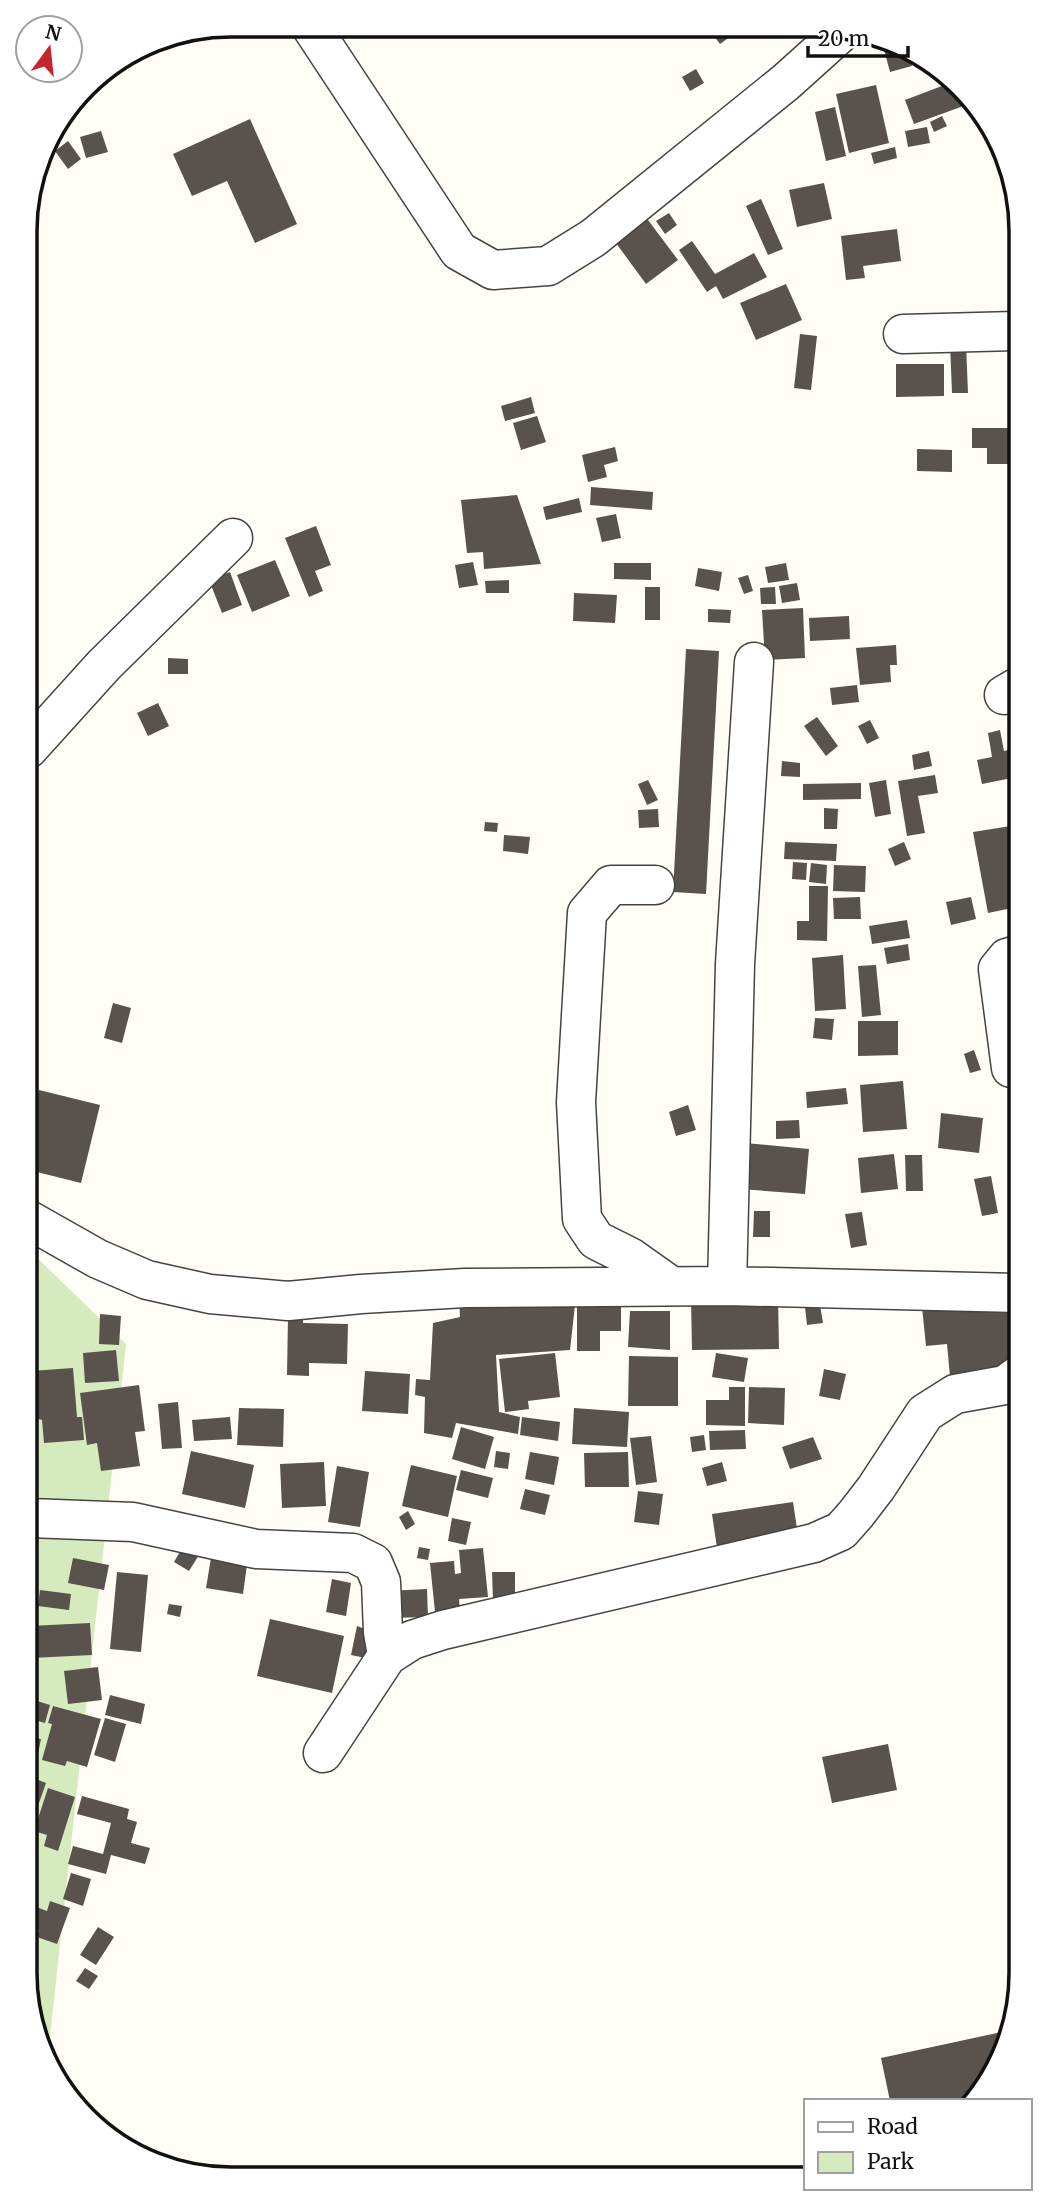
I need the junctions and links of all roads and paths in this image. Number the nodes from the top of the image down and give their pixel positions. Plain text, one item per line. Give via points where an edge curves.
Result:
1 (318, 37) edge
2 (835, 38) edge
3 (1009, 331) edge
4 (903, 334) dead end
5 (233, 538) dead end
6 (754, 662) dead end
7 (37, 739) edge
8 (655, 885) dead end
9 (1009, 957) edge
10 (1009, 1053) edge
11 (37, 1224) edge
12 (671, 1286) junction
13 (727, 1286) junction
14 (1009, 1293) edge
15 (1009, 1382) edge
16 (37, 1518) edge
17 (387, 1656) junction
18 (323, 1753) dead end

1 - 2 street via 459,251 493,270 548,266 593,237
3 - 4 street
5 - 7 street via 104,665
6 - 13 street via 735,964
8 - 12 street via 611,886 587,913 576,1102 582,1219 596,1240
9 - 10 street via 998,969
11 - 12 street via 146,1280 209,1294 288,1301 466,1288
12 - 13 street
13 - 14 street
15 - 17 street via 956,1394 925,1413 856,1514 841,1531 814,1543 443,1630 412,1640
16 - 17 street via 133,1522 256,1549 353,1553 373,1563 381,1582
17 - 18 street

